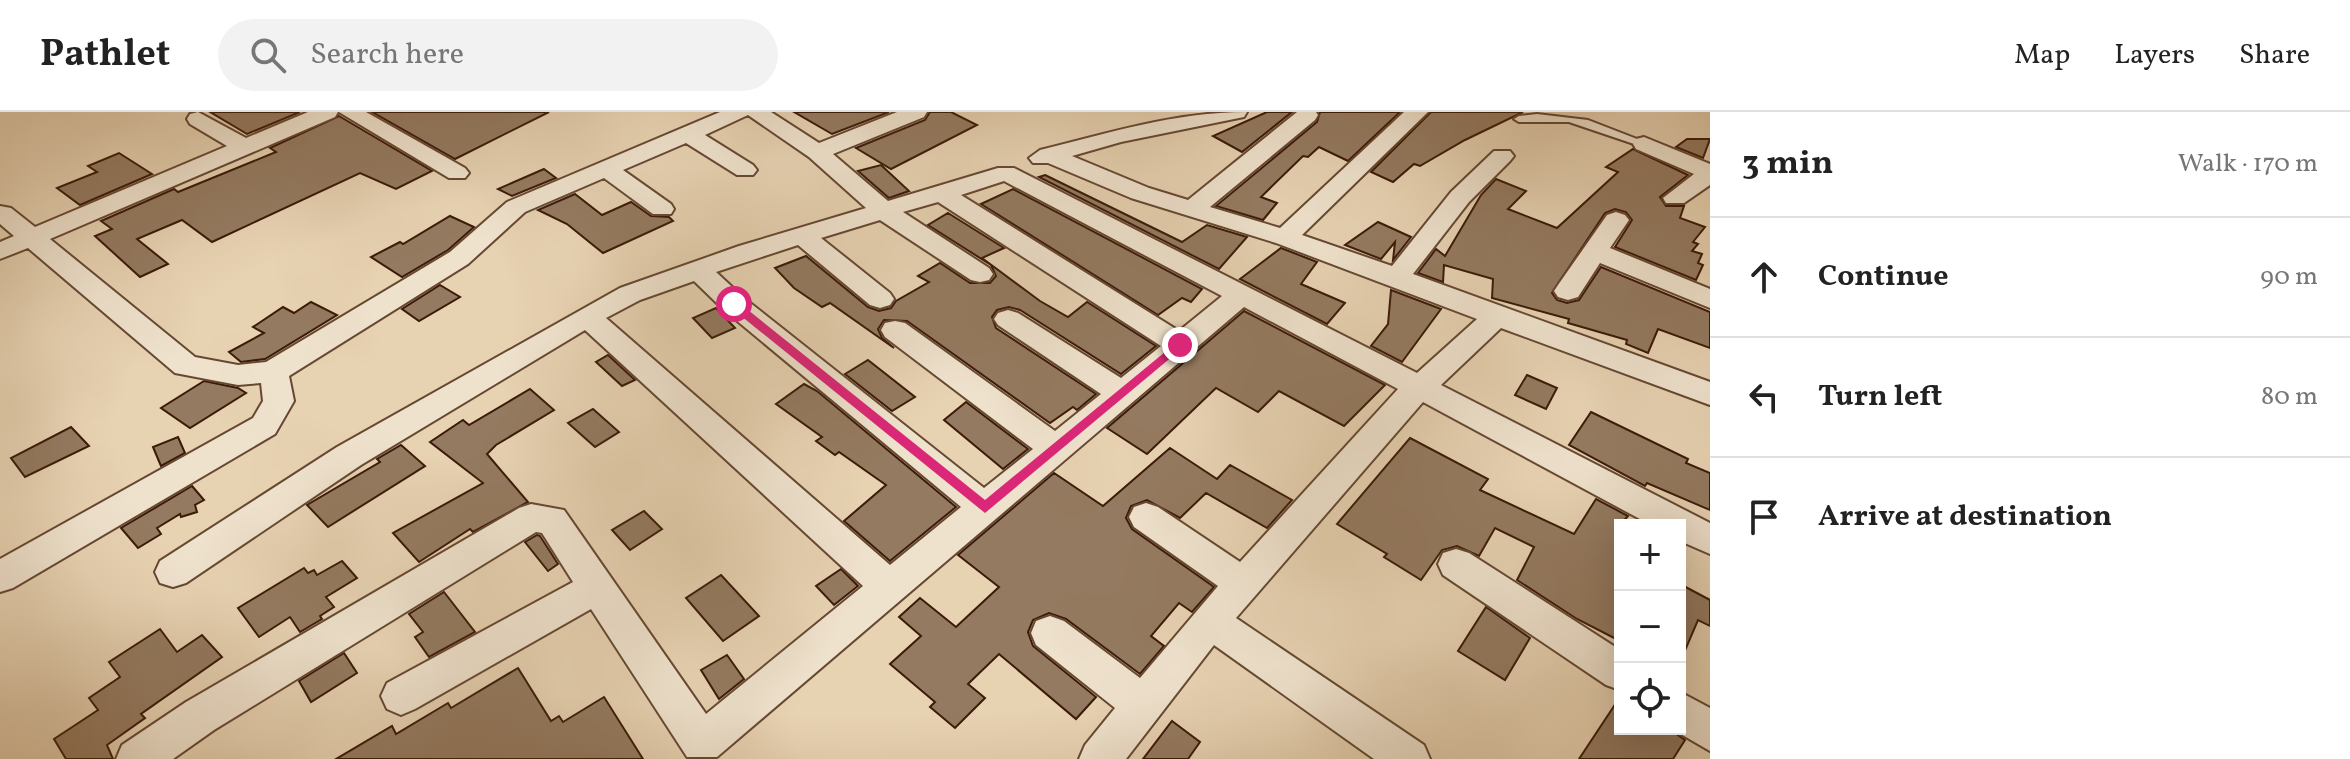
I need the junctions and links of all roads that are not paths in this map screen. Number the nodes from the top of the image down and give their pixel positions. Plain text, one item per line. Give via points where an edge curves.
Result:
1 (327, 112) edge
2 (350, 112) edge
3 (739, 112) edge
4 (756, 112) edge
5 (916, 112) edge
6 (1236, 112) edge
7 (1417, 112) edge
8 (1307, 115) dead end
9 (198, 119) dead end
10 (1519, 119) dead end
11 (688, 134) junction
12 (1644, 144) joint
13 (245, 147) junction
14 (817, 152) junction
15 (1048, 155) junction
16 (1502, 156) dead end
17 (606, 169) junction
18 (745, 170) dead end
19 (457, 173) dead end
20 (1006, 173) junction
21 (1710, 173) edge
22 (941, 193) junction
23 (1675, 198) dead end
24 (662, 209) dead end
25 (1192, 209) junction
26 (884, 211) junction
27 (2, 213) edge
28 (1616, 220) dead end
29 (803, 236) junction
30 (32, 238) junction
31 (1285, 238) junction
32 (0, 251) edge
33 (1595, 251) junction
34 (698, 270) junction
35 (980, 274) dead end
36 (1397, 277) junction
37 (1568, 291) dead end
38 (1242, 294) junction
39 (880, 299) dead end
40 (1710, 299) edge
41 (587, 316) junction
42 (1495, 318) junction
43 (1008, 319) dead end
44 (895, 330) dead end
45 (1180, 345) junction
46 (272, 372) junction
47 (1420, 386) junction
48 (1122, 393) junction
49 (1710, 394) edge
50 (1055, 448) junction
51 (985, 508) junction
52 (1146, 517) dead end
53 (1710, 540) edge
54 (1456, 564) dead end
55 (173, 572) dead end
56 (0, 577) edge
57 (1244, 584) junction
58 (597, 587) junction
59 (889, 587) junction
60 (1210, 621) junction
61 (1050, 633) dead end
62 (1614, 668) edge
63 (401, 696) dead end
64 (1143, 705) junction
65 (696, 751) edge
66 (137, 759) edge
67 (1100, 759) edge
68 (1409, 759) edge

1 - 13 street
2 - 19 street
3 - 11 street
4 - 14 street
5 - 14 street
6 - 15 street
7 - 31 street
8 - 25 street
9 - 13 street
10 - 12 lane via 1541,114 1575,117
11 - 17 street
11 - 18 street
12 - 21 street
13 - 30 street
14 - 26 street
15 - 20 street
15 - 25 street
16 - 36 street via 1460,197
17 - 24 street
17 - 46 street via 516,207 459,258
20 - 22 street
20 - 38 street
21 - 23 street
22 - 26 street
22 - 45 street
25 - 31 street
26 - 29 street
26 - 35 street
27 - 30 street
28 - 33 street
29 - 34 street
29 - 39 street
30 - 32 street
30 - 46 street via 186,366 238,375
31 - 36 street
33 - 37 street
33 - 40 street
34 - 41 street
34 - 51 street
36 - 42 street
38 - 45 street
38 - 47 street
41 - 55 street via 349,456
41 - 59 street
42 - 47 street
42 - 49 street
43 - 48 street
44 - 50 street
45 - 48 street
46 - 56 street via 280,391 279,406 264,426
47 - 53 street
47 - 57 street
48 - 50 street
50 - 51 street
51 - 59 street
52 - 57 street
54 - 62 street
57 - 60 street
58 - 63 street
58 - 65 street
58 - 66 street via 552,520 531,518
59 - 65 street
60 - 64 street
60 - 68 street
61 - 64 street
64 - 67 street

